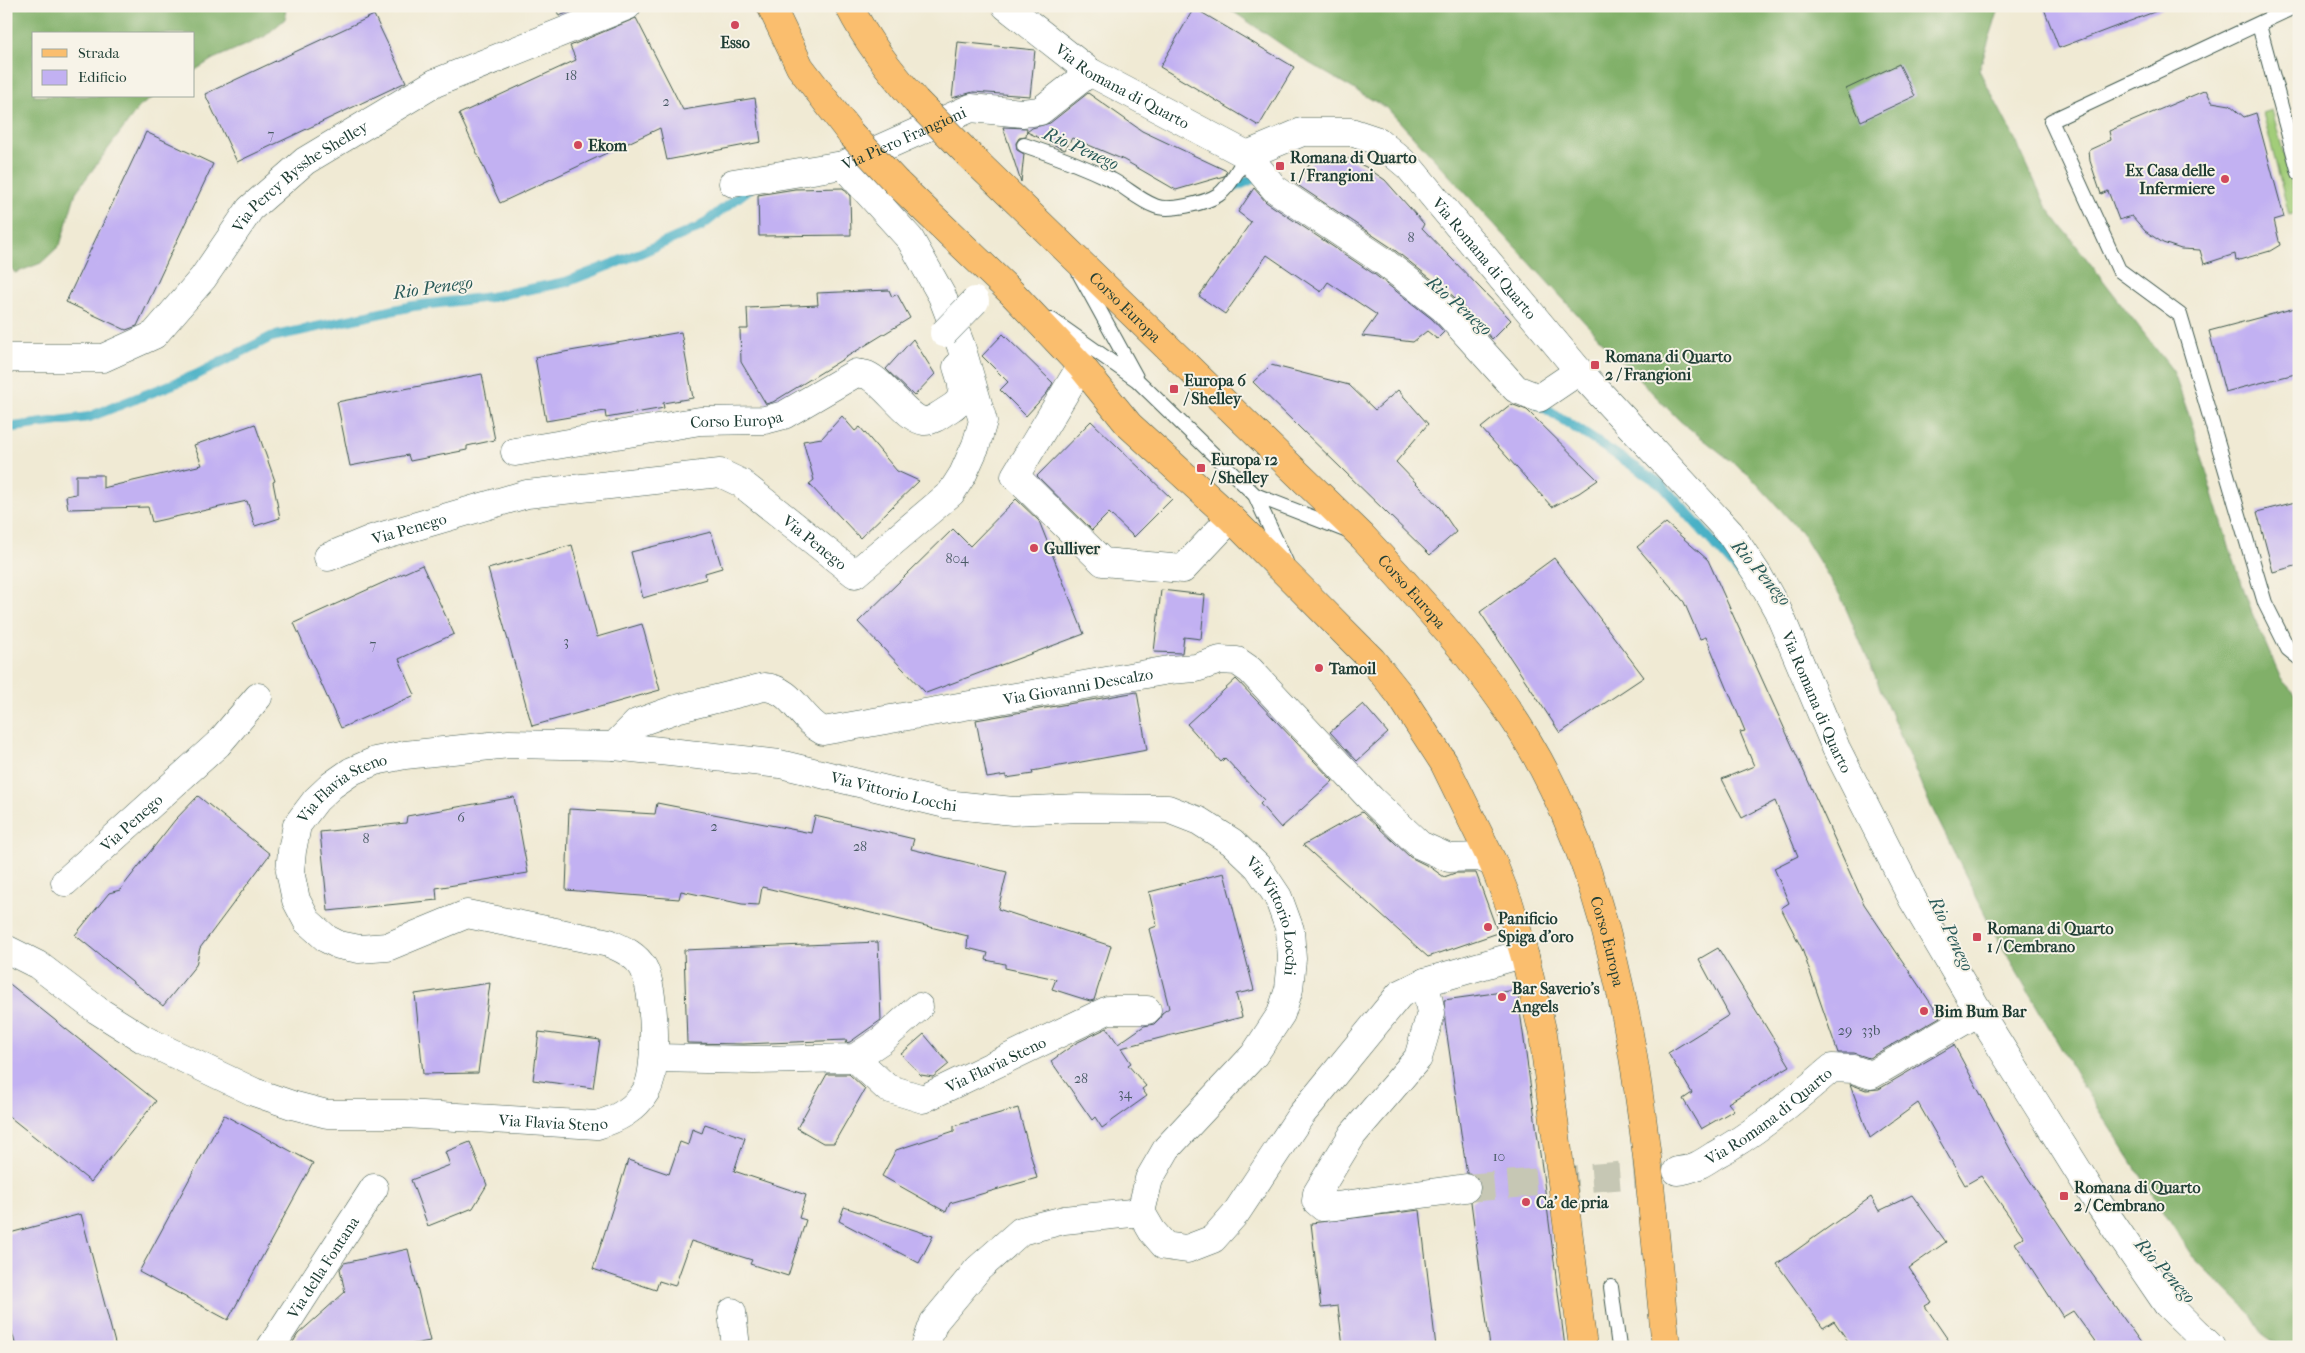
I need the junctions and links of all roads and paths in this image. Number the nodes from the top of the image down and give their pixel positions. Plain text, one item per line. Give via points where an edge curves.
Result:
1 (627, 6) edge
2 (770, 6) edge
3 (849, 6) edge
4 (1006, 6) edge
5 (2296, 6) edge
6 (2259, 25) junction
7 (1090, 72) junction
8 (1024, 145) dead end
9 (1246, 155) junction
10 (843, 165) junction
11 (2299, 173) edge
12 (733, 183) dead end
13 (1064, 246) junction
14 (1003, 285) junction
15 (6, 358) edge
16 (1081, 366) junction
17 (1579, 371) junction
18 (1138, 380) junction
19 (515, 452) dead end
20 (1255, 495) junction
21 (1231, 518) junction
22 (1362, 536) junction
23 (328, 557) dead end
24 (1293, 579) junction
25 (2299, 658) edge
26 (258, 697) dead end
27 (584, 745) joint
28 (614, 746) junction
29 (1493, 863) junction
30 (65, 882) dead end
31 (6, 949) edge
32 (1525, 957) junction
33 (1425, 982) junction
34 (919, 1007) dead end
35 (1147, 1010) dead end
36 (1979, 1012) junction
37 (655, 1058) junction
38 (855, 1058) junction
39 (1683, 1171) tunnel mouth
40 (374, 1188) dead end
41 (1466, 1188) tunnel mouth
42 (1141, 1212) junction
43 (1611, 1287) dead end
44 (732, 1312) dead end
45 (271, 1347) edge
46 (736, 1347) edge
47 (925, 1347) edge
48 (1583, 1347) edge
49 (1619, 1347) edge
50 (1666, 1347) edge
51 (2211, 1347) edge

1 - 15 street, Via Percy Bysshe Shelley via 435,83 305,161 250,209 203,278 154,335 103,358
2 - 14 main road, bridge via 800,67 851,134
3 - 13 main road, Corso Europa, bridge via 885,65 916,101
4 - 7 street, Via Romana di Quarto
5 - 6 lane
6 - 11 lane
6 - 25 lane via 2051,121 2119,270 2180,316 2265,603 2288,649
7 - 9 street, Via Romana di Quarto
7 - 10 street, Via Piero Frangioni via 1040,111 1022,113 972,108
8 - 9 lane via 1074,162 1157,207 1171,208 1218,195
9 - 17 street, Via Romana di Quarto via 1276,189 1383,261 1443,308 1516,389 1539,398
9 - 17 street, Via Romana di Quarto via 1302,132 1351,132 1378,141 1409,167
10 - 12 street, Via Piero Frangioni
10 - 23 street, Via Penego via 910,239 942,296 961,346 982,421 976,445 951,493 855,574 741,483 720,473 527,494 372,539
13 - 18 lane
13 - 22 main road, Corso Europa
14 - 16 main road
14 - 18 lane
14 - 19 street, Corso Europa, bridge via 975,301 944,333 964,385 957,404 931,419 916,418 876,381 868,375 856,373 784,415 765,420 700,421
16 - 21 main road via 1129,425
16 - 21 street via 1015,476 1103,562 1183,569
17 - 36 street, Via Romana di Quarto via 1730,533 1758,575 1778,611 1840,756 1913,900
18 - 20 lane
20 - 22 lane
20 - 24 lane
21 - 24 main road
22 - 50 main road, Corso Europa via 1476,664 1518,726 1553,787 1596,892 1623,997 1647,1161
24 - 29 main road via 1372,660 1400,694 1444,763
26 - 30 street, Via Penego via 218,744
27 - 28 street, Via Vittorio Locchi
27 - 37 street, Via Flavia Steno via 509,744 405,755 375,761 352,771 316,800 297,825 290,870 296,900 308,921 326,939 359,949 387,946 467,914 609,944 630,953 643,967 648,985
28 - 29 street, Via Giovanni Descalzo via 637,723 676,709 764,687 778,689 812,724 824,731 1169,670 1196,668 1220,660 1237,661 1250,670 1371,799 1420,845 1449,858 1480,858
28 - 42 street, Via Vittorio Locchi via 780,764 945,804 1013,812 1078,808 1168,810 1199,821 1232,842 1258,867 1278,897 1290,930 1289,989 1281,1014 1254,1055 1167,1148 1149,1179
29 - 32 main road
31 - 37 street, Via Flavia Steno via 38,965 97,1010 143,1039 254,1092 327,1114 404,1114 597,1125 626,1113 637,1103 647,1090
32 - 33 street via 1515,956
32 - 48 main road via 1544,1034
33 - 41 street via 1431,1013 1418,1058 1352,1134 1317,1193 1316,1201 1323,1208
33 - 42 street via 1400,994 1378,1020 1301,1115 1236,1213 1213,1238 1187,1249 1165,1246 1152,1232
34 - 38 street via 882,1040
35 - 38 street, Via Flavia Steno via 1108,1010 923,1099 888,1088
36 - 39 street, Via Romana di Quarto via 1871,1075 1853,1069 1832,1068 1730,1148
36 - 51 street, Via Romana di Quarto via 2097,1201 2167,1304
37 - 38 street
40 - 45 street, Via della Fontana
42 - 47 street via 1064,1220 1021,1231 978,1269 934,1322
43 - 49 lane
44 - 46 street

